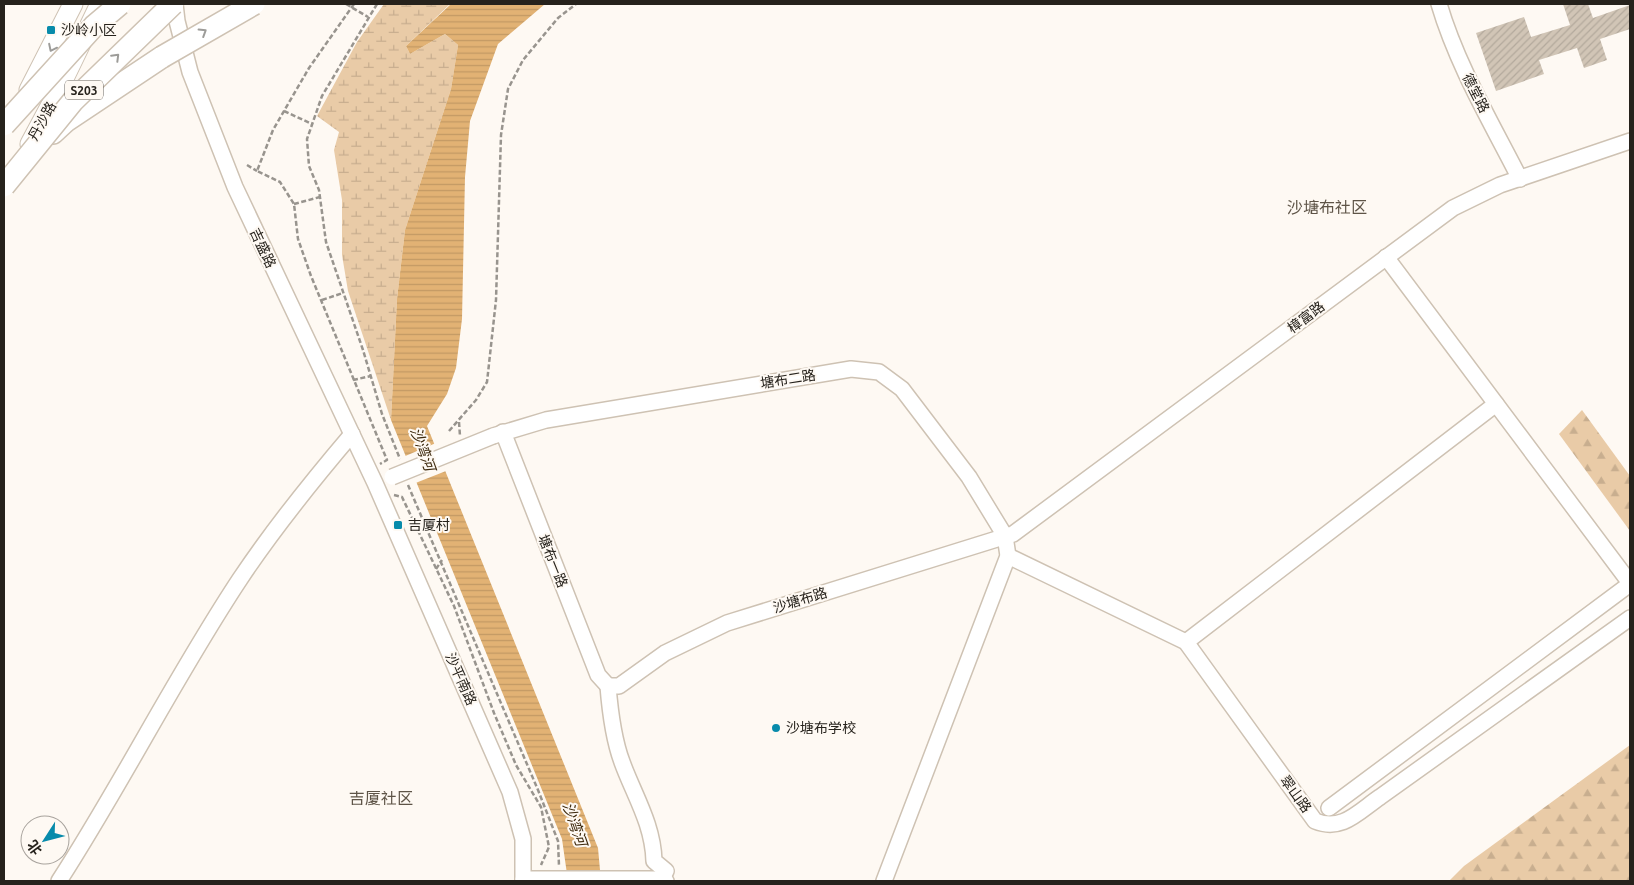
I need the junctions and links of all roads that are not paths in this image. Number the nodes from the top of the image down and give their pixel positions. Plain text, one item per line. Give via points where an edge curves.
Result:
1 (73, 4) edge
2 (100, 4) edge
3 (120, 4) edge
4 (174, 4) edge
5 (254, 4) edge
6 (1440, 4) edge
7 (4, 125) edge
8 (4, 133) edge
9 (1630, 141) edge
10 (1520, 179) junction
11 (6, 181) edge
12 (1386, 257) junction
13 (1496, 404) junction
14 (352, 434) junction
15 (498, 434) junction
16 (389, 480) junction
17 (1005, 536) junction
18 (1008, 556) junction
19 (1630, 583) edge
20 (1630, 618) edge
21 (1186, 642) junction
22 (608, 686) junction
23 (1329, 808) dead end
24 (523, 880) edge
25 (663, 880) edge
26 (58, 881) edge
27 (884, 881) edge

1 -> 8 main road, 丹沙路 via 40,72
2 - 11 main road, 丹沙路 via 49,109
3 - 7 highway, S203, bridge via 94,26
11 -> 4 highway, S203, bridge via 73,101
4 - 14 street, 吉盛路 via 190,72 234,187
11 -> 5 highway, bridge via 66,121 162,58
6 - 10 street, 德堂路 via 1446,28 1465,72
9 - 10 street, 樟富路
10 - 12 street, 樟富路 via 1453,208
12 - 13 street
12 - 17 street, 樟富路 via 1027,525
13 - 19 street
13 - 21 street
14 - 16 street, 吉盛路
14 - 26 street via 293,504 240,579 190,659 102,814
15 - 16 street, 塘布二路, bridge
15 - 17 street, 塘布二路 via 546,420 801,376 851,369 879,372 902,389 928,420 969,476
15 - 22 street, 塘布一路 via 598,675
16 - 24 street, 沙平南路 via 510,792 524,839
17 - 18 street
17 - 22 street, 沙塘布路 via 727,623 665,653 623,684
18 - 21 street, 翠山路
18 - 27 street
19 - 23 street
20 - 21 street, 翠山路 via 1380,797 1345,821 1328,826 1315,821
22 - 25 street via 622,761 644,811 654,861 666,871
24 - 25 street

